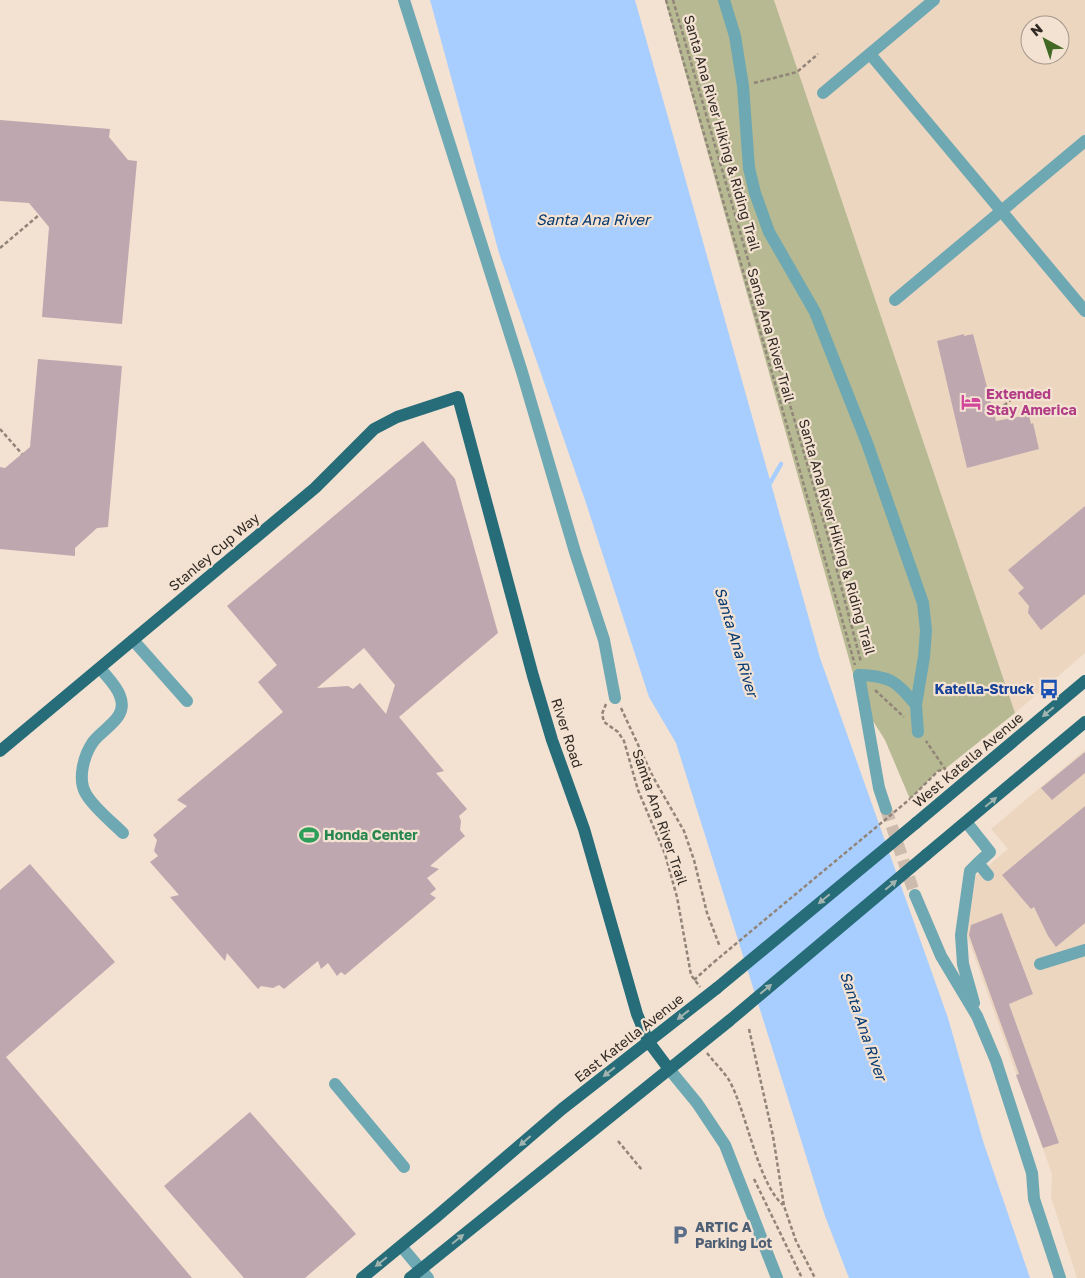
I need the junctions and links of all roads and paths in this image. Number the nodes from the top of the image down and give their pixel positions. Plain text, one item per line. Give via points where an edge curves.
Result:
1 (404, 0) edge
2 (666, 0) edge
3 (673, 0) edge
4 (724, 0) edge
5 (934, 0) edge
6 (818, 54) dead end
7 (870, 54) junction
8 (743, 86) junction
9 (824, 93) dead end
10 (1085, 141) edge
11 (1001, 211) junction
12 (39, 215) dead end
13 (0, 248) edge
14 (895, 300) dead end
15 (1085, 311) edge
16 (1020, 392) dead end
17 (458, 397) joint
18 (994, 414) dead end
19 (0, 429) edge
20 (22, 454) dead end
21 (133, 640) junction
22 (100, 668) junction
23 (859, 675) junction
24 (1085, 681) edge
25 (615, 698) junction
26 (187, 701) dead end
27 (916, 705) junction
28 (1085, 722) edge
29 (918, 732) junction
30 (0, 751) edge
31 (886, 809) tunnel mouth
32 (916, 823) joint
33 (967, 823) junction
34 (122, 833) dead end
35 (978, 862) junction
36 (988, 875) dead end
37 (915, 895) tunnel mouth
38 (720, 947) dead end
39 (1085, 950) edge
40 (1040, 964) dead end
41 (977, 1016) junction
42 (749, 1029) dead end
43 (648, 1041) junction
44 (700, 1044) junction
45 (669, 1069) junction
46 (335, 1084) dead end
47 (618, 1141) dead end
48 (404, 1168) dead end
49 (642, 1170) dead end
50 (754, 1179) dead end
51 (784, 1206) junction
52 (401, 1246) junction
53 (424, 1274) edge
54 (362, 1278) edge
55 (410, 1278) edge
56 (777, 1278) edge
57 (802, 1278) edge
58 (815, 1278) edge
59 (1060, 1278) edge

1 - 25 street via 604,640
2 - 23 path, Santa Ana River Trail
3 - 23 path, Santa Ana River Hiking & Riding Trail via 827,533 863,668
4 - 8 street via 735,36
5 - 7 street
6 - 8 path via 797,72
7 - 9 street
7 - 11 street
8 - 27 street via 749,168 769,232 815,312 867,442 923,603 926,630
10 - 11 street
11 - 14 street
11 - 15 street
12 - 13 path
16 - 18 path
17 - 21 main road, Stanley Cup Way via 397,417 374,429 315,488
17 - 43 main road, River Road via 533,676 584,829 637,1014
19 - 20 path
21 - 22 main road, Stanley Cup Way
21 - 26 street
22 - 30 main road, Stanley Cup Way
22 - 34 street via 120,696 122,707 117,719 93,742 82,775 85,793
23 - 27 street via 881,675 893,680
23 - 29 path, Samta Ana River Trail
23 - 31 street via 879,788
24 -> 32 main road, West Katella Avenue
25 - 29 path, Samta Ana River Trail, bridge via 602,707 604,722 624,741 638,790 665,854 694,980 910,799 938,771 945,769
25 - 38 path, Samta Ana River Trail via 653,777 684,831
27 - 29 street
33 -> 28 main road
32 -> 43 main road, East Katella Avenue, bridge
33 - 35 street via 990,852
44 -> 33 main road, bridge
35 - 36 street
35 - 41 street via 970,870 961,935 964,964
37 - 41 street via 941,956
39 - 40 street
41 - 59 street via 996,1061 1032,1173 1034,1199
42 - 51 path via 773,1136
43 - 45 main road, River Road
43 -> 52 main road, East Katella Avenue via 562,1109
44 - 45 main road
44 - 51 path via 729,1080 766,1176 776,1198
53 -> 45 main road
45 - 56 street via 725,1145
46 - 48 street
47 - 49 path
50 - 57 path
51 - 58 path via 796,1241
52 - 53 street
52 -> 54 main road, East Katella Avenue
53 - 55 main road

